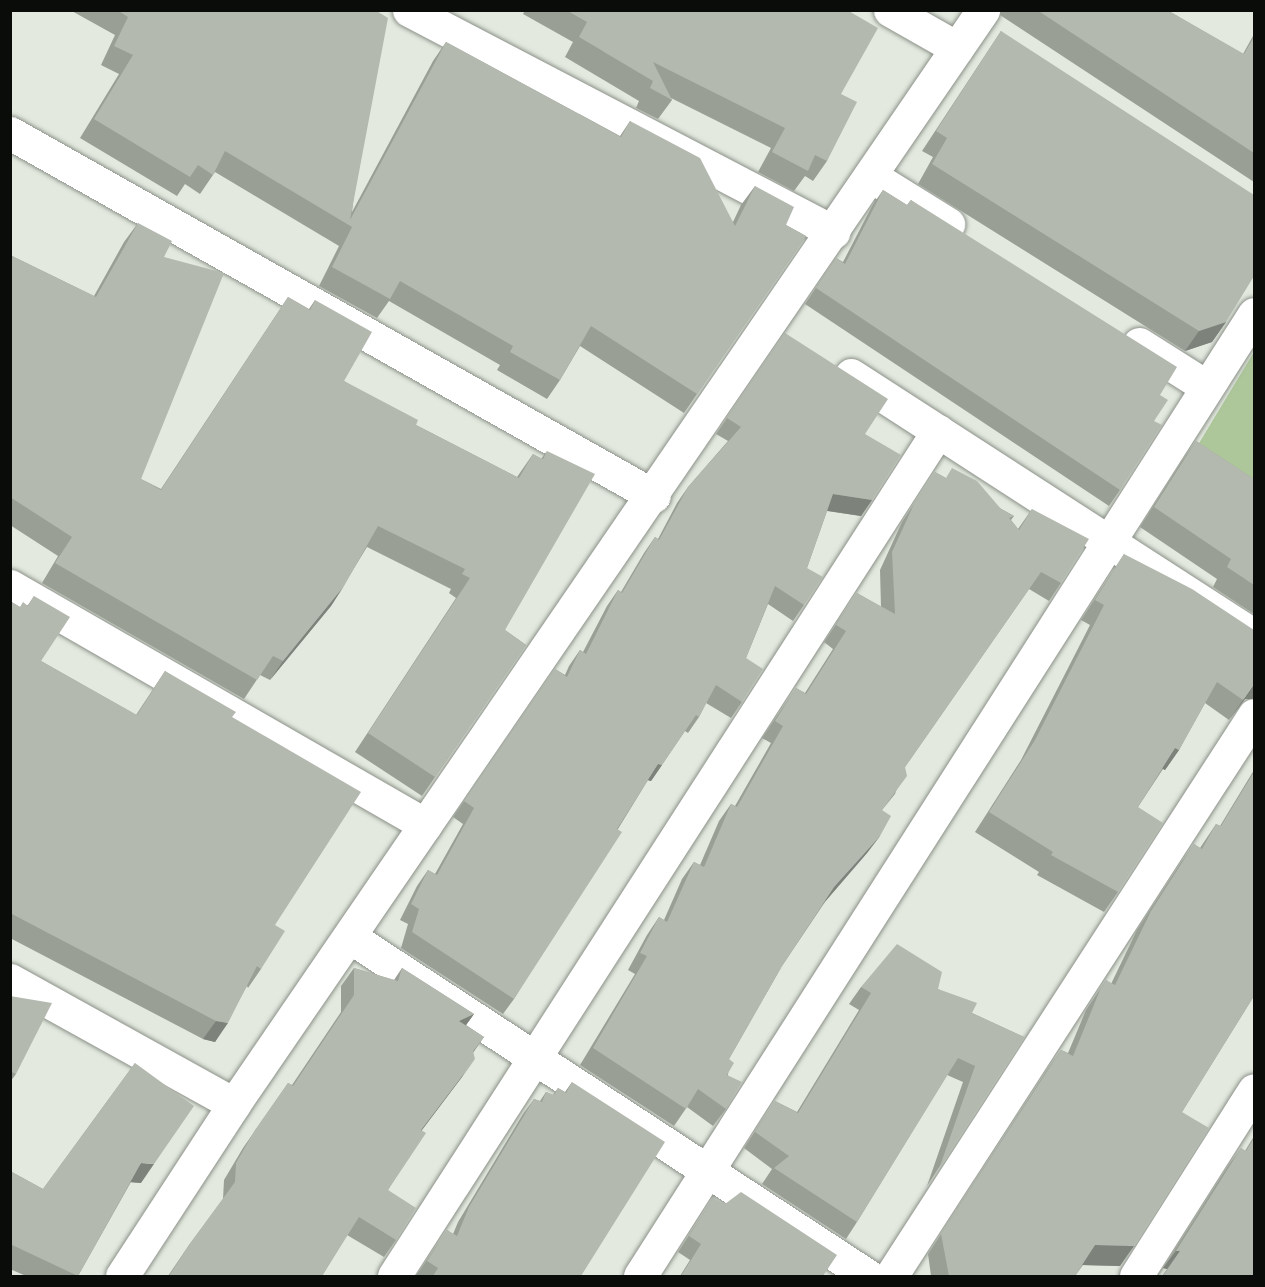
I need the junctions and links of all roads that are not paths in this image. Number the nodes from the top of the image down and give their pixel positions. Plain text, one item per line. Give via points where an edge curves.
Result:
1 (409, 10) edge
2 (890, 10) edge
3 (979, 16) edge
4 (1005, 41) edge
5 (957, 48) junction
6 (10, 134) edge
7 (871, 176) junction
8 (833, 232) junction
9 (970, 238) edge
10 (1254, 314) edge
11 (1108, 325) edge
12 (820, 356) edge
13 (1207, 387) junction
14 (938, 431) junction
15 (654, 496) junction
16 (1111, 543) junction
17 (10, 586) edge
18 (1254, 636) edge
19 (1254, 715) edge
20 (425, 825) junction
21 (350, 937) junction
22 (10, 980) edge
23 (534, 1059) junction
24 (1254, 1090) edge
25 (234, 1104) junction
26 (708, 1172) junction
27 (122, 1276) edge
28 (394, 1276) edge
29 (640, 1276) edge
30 (868, 1276) edge
31 (891, 1276) edge
32 (1136, 1276) edge

1 - 8 street
2 - 5 street
3 - 4 street
3 - 5 street
5 - 7 street
6 - 15 street
7 - 8 street
7 - 9 street
8 - 15 street via 781,330
10 - 13 street
11 - 13 street
12 - 14 street
13 - 16 street
14 - 16 street
14 - 23 street
15 - 20 street
16 - 18 street
16 - 26 street
17 - 20 street
19 - 31 street
20 - 21 street
21 - 23 street
21 - 25 street
22 - 25 street
23 - 26 street
23 - 28 street
24 - 32 street
25 - 27 street
26 - 29 street
26 - 30 street

